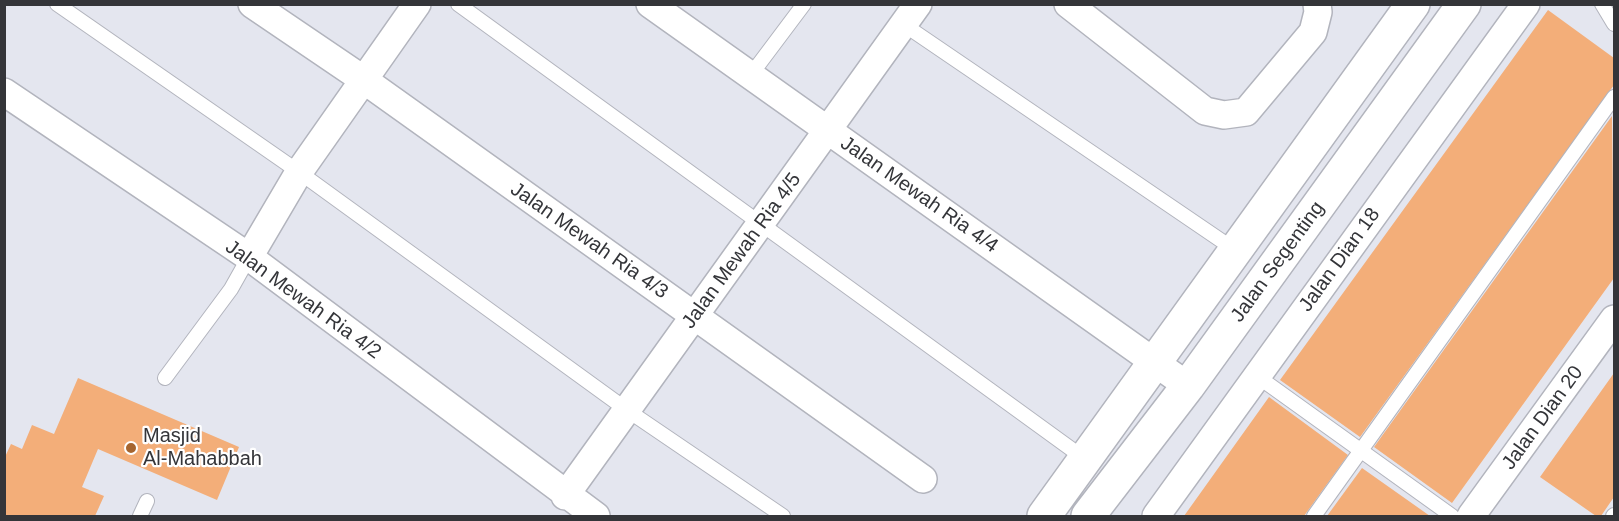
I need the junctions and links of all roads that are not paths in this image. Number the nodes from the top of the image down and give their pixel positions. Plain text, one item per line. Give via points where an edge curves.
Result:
1 (57, 4) edge
2 (252, 4) edge
3 (417, 4) edge
4 (458, 4) edge
5 (650, 4) edge
6 (804, 4) edge
7 (1068, 4) edge
8 (1317, 4) edge
9 (1413, 4) edge
10 (1464, 4) edge
11 (1526, 4) edge
12 (1602, 4) edge
13 (910, 14) edge
14 (1614, 24) edge
15 (750, 76) junction
16 (364, 80) junction
17 (4, 92) edge
18 (1614, 97) edge
19 (828, 131) junction
20 (299, 172) junction
21 (762, 224) junction
22 (1235, 250) junction
23 (249, 257) junction
24 (695, 316) junction
25 (1614, 319) edge
26 (1154, 362) junction
27 (1257, 376) junction
28 (165, 378) dead end
29 (1188, 386) junction
30 (627, 410) junction
31 (1361, 451) junction
32 (1085, 459) junction
33 (923, 479) dead end
34 (565, 496) junction
35 (147, 501) dead end
36 (140, 516) edge
37 (596, 516) edge
38 (783, 516) edge
39 (1044, 516) edge
40 (1088, 516) edge
41 (1156, 516) edge
42 (1314, 516) edge
43 (1469, 516) edge

1 - 20 lane
2 - 16 street, Jalan Mewah Ria 4/3
3 - 16 street
4 - 21 lane
5 - 15 street, Jalan Mewah Ria 4/4
6 - 15 lane
7 - 8 street via 1205,111 1224,116 1246,112 1313,32
9 - 22 street
10 - 29 street, Jalan Segenting
11 - 27 street, Jalan Dian 18
12 - 14 lane
13 - 19 street, Jalan Mewah Ria 4/5
13 - 22 lane
15 - 19 street, Jalan Mewah Ria 4/4
16 - 20 street
16 - 24 street, Jalan Mewah Ria 4/3
17 - 23 street, Jalan Mewah Ria 4/2
18 - 31 lane
19 - 21 street, Jalan Mewah Ria 4/5
19 - 26 street, Jalan Mewah Ria 4/4
20 - 23 street
20 - 30 lane
21 - 24 street, Jalan Mewah Ria 4/5
21 - 32 lane
22 - 26 street
23 - 28 lane via 231,289
23 - 34 street, Jalan Mewah Ria 4/2
24 - 30 street, Jalan Mewah Ria 4/5
24 - 33 street, Jalan Mewah Ria 4/3
25 - 43 street, Jalan Dian 20
26 - 29 street, Jalan Mewah Ria 4/4
26 - 32 street
27 - 31 lane
27 - 41 street, Jalan Dian 18
29 - 40 street, Jalan Segenting
30 - 34 street, Jalan Mewah Ria 4/5
30 - 38 lane
31 - 42 lane
31 - 43 lane
32 - 39 street
34 - 37 street, Jalan Mewah Ria 4/2
35 - 36 lane

